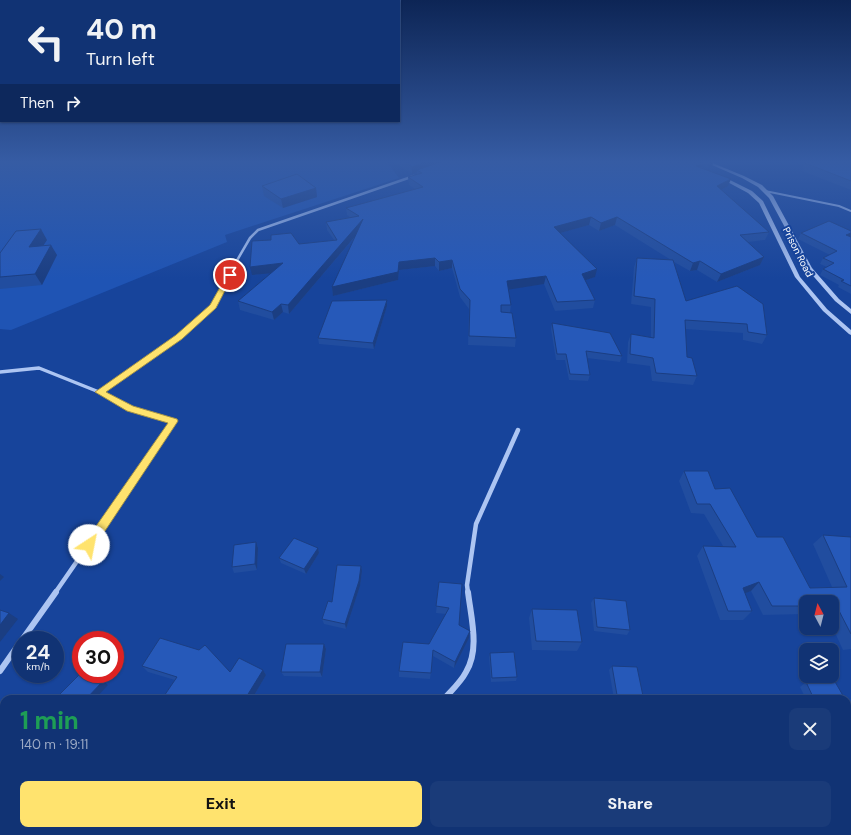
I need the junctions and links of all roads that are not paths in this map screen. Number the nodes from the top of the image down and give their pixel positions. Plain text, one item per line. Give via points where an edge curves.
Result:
1 (343, 201) edge
2 (760, 201) edge
3 (774, 201) edge
4 (814, 201) edge
5 (851, 211) edge
6 (851, 312) edge
7 (851, 333) edge
8 (0, 372) edge
9 (99, 392) junction
10 (518, 430) dead end
11 (29, 631) edge
12 (12, 655) edge
13 (0, 671) edge
14 (447, 695) edge

1 - 9 street via 258,230 241,253 213,306 179,337
2 - 7 street, Prison Road via 798,277 825,310
3 - 6 street, Prison Road via 810,269
4 - 5 lane
8 - 9 street via 39,368
9 - 11 street via 130,409 174,421
10 - 14 street via 476,524 467,585 474,646 472,659 466,673
12 - 13 street

